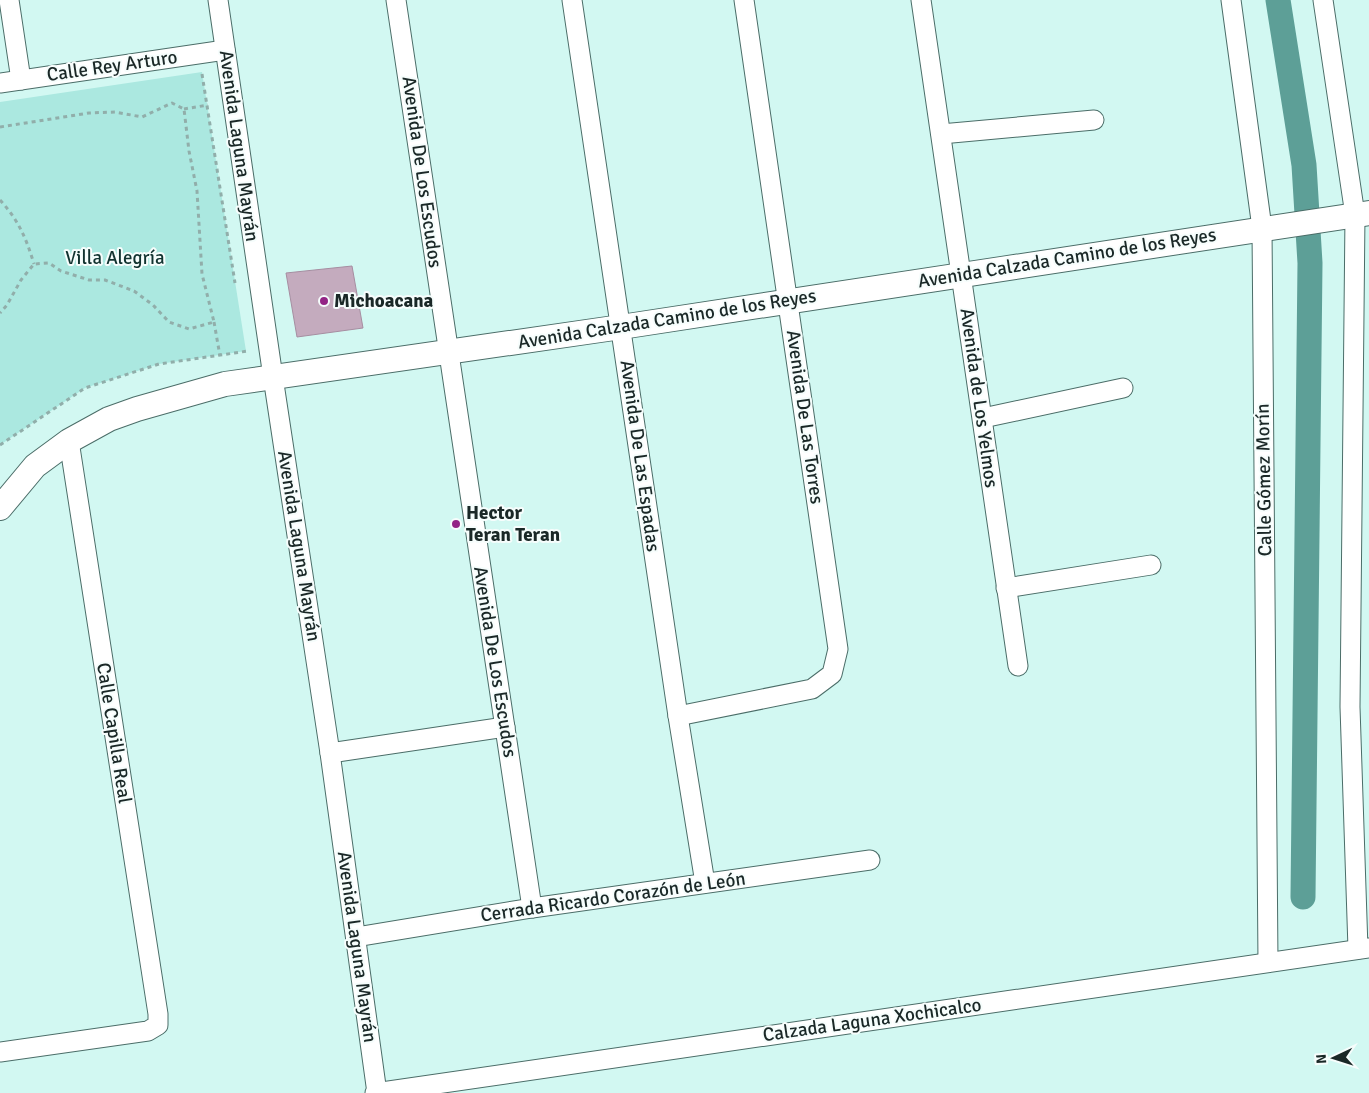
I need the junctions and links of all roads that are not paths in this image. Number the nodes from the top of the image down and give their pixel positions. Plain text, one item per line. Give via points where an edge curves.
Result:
1 (9, 0) edge
2 (218, 0) edge
3 (396, 0) edge
4 (572, 0) edge
5 (744, 0) edge
6 (921, 0) edge
7 (1231, 0) edge
8 (1323, 0) edge
9 (225, 50) junction
10 (21, 80) junction
11 (0, 83) edge
12 (1094, 120) dead end
13 (941, 134) junction
14 (1355, 215) edge
15 (1268, 228) junction
16 (961, 275) junction
17 (789, 300) junction
18 (620, 327) junction
19 (448, 352) junction
20 (273, 377) junction
21 (1123, 388) dead end
22 (983, 418) junction
23 (68, 441) junction
24 (0, 508) edge
25 (1151, 565) dead end
26 (1006, 588) junction
27 (1018, 666) dead end
28 (678, 716) junction
29 (506, 727) junction
30 (330, 754) junction
31 (870, 860) dead end
32 (705, 883) junction
33 (532, 908) junction
34 (356, 937) junction
35 (1363, 948) edge
36 (1268, 962) junction
37 (0, 1052) edge
38 (376, 1093) edge

1 - 10 street
2 - 9 street, Avenida Laguna Mayrán
3 - 19 street, Avenida De Los Escudos
4 - 18 street, Avenida De Las Espadas
5 - 17 street, Avenida De Las Torres
6 - 13 street, Avenida de Los Yelmos
7 - 15 street, Calle Gómez Morín
8 - 14 street
9 - 10 street, Calle Rey Arturo
9 - 20 street, Avenida Laguna Mayrán
10 - 11 street, Calle Rey Arturo
12 - 13 street
13 - 16 street, Avenida de Los Yelmos
14 - 15 street, Avenida Calzada Camino de los Reyes
14 - 35 street via 1350,707
15 - 16 street, Avenida Calzada Camino de los Reyes
15 - 36 street, Calle Gómez Morín
16 - 17 street, Avenida Calzada Camino de los Reyes
16 - 22 street, Avenida de Los Yelmos
17 - 18 street, Avenida Calzada Camino de los Reyes
17 - 28 street, Avenida De Las Torres via 838,649 832,674 812,689
18 - 19 street, Avenida Calzada Camino de los Reyes
18 - 28 street, Avenida De Las Espadas
19 - 20 street, Avenida Calzada Camino de los Reyes
19 - 29 street, Avenida De Los Escudos
20 - 23 street, Avenida Calzada Camino de los Reyes via 225,384 137,409 109,419
20 - 30 street, Avenida Laguna Mayrán
21 - 22 street
22 - 26 street, Avenida de Los Yelmos
23 - 24 street, Avenida Calzada Camino de los Reyes via 35,466
23 - 37 street, Calle Capilla Real via 158,1025 148,1031
25 - 26 street
26 - 27 street, Avenida de Los Yelmos
28 - 32 street, Avenida De Las Espadas
29 - 30 street
29 - 33 street, Avenida De Los Escudos
30 - 34 street, Avenida Laguna Mayrán
31 - 32 street, Cerrada Ricardo Corazón de León
32 - 33 street, Cerrada Ricardo Corazón de León
33 - 34 street, Cerrada Ricardo Corazón de León
34 - 38 street, Avenida Laguna Mayrán
35 - 36 street, Calzada Laguna Xochicalco
36 - 38 street, Calzada Laguna Xochicalco

